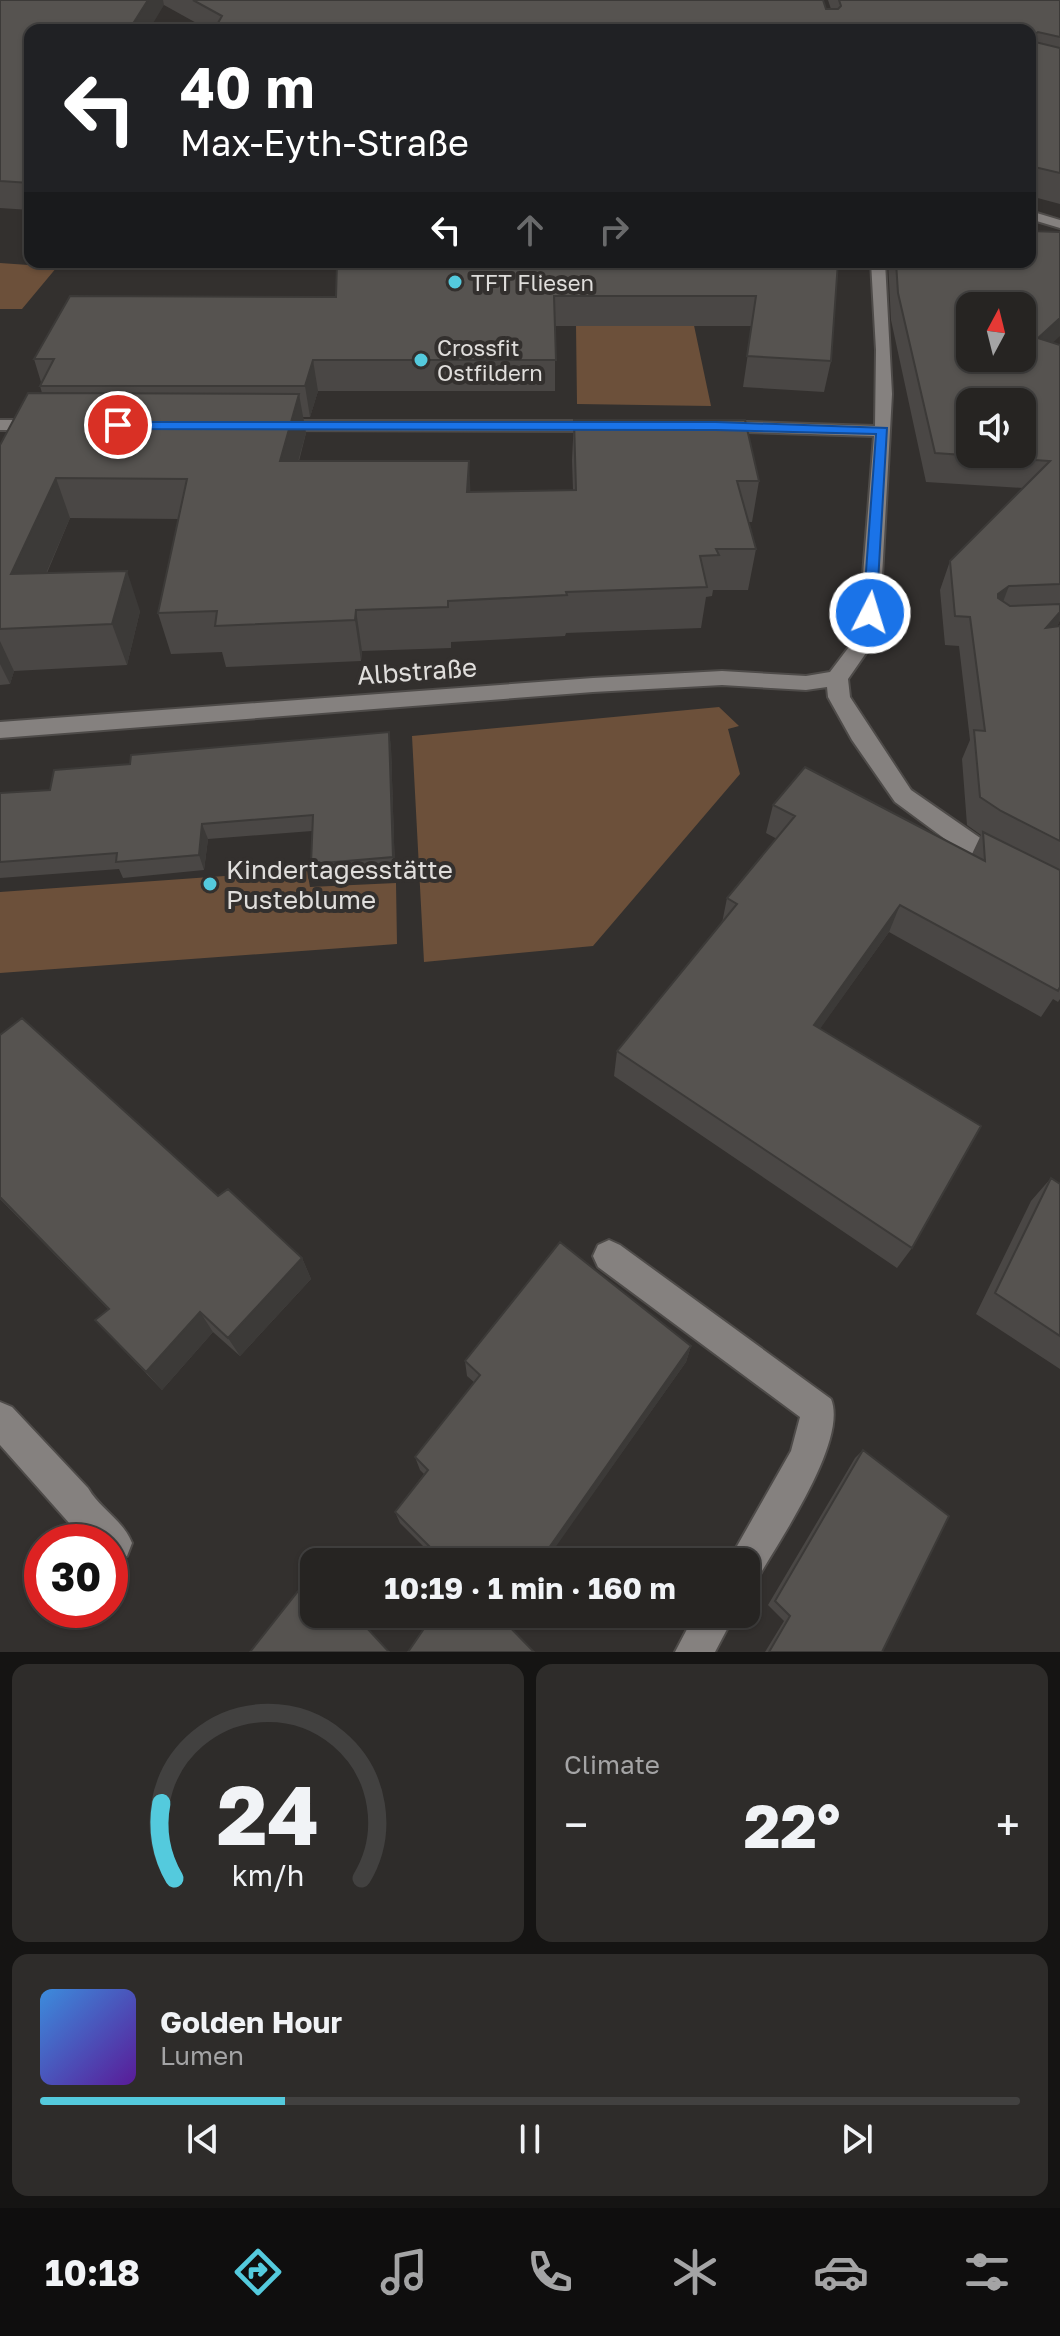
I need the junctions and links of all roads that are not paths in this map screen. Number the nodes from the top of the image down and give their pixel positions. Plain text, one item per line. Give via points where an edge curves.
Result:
1 (1036, 217) edge
2 (1060, 224) edge
3 (879, 268) edge
4 (0, 425) edge
5 (60, 425) edge
6 (257, 426) edge
7 (625, 426) edge
8 (701, 426) edge
9 (883, 431) junction
10 (838, 688) junction
11 (0, 730) edge
12 (1060, 892) edge
13 (609, 1256) dead end
14 (0, 1419) edge
15 (93, 1524) edge
16 (755, 1548) edge
17 (708, 1628) edge
18 (694, 1652) edge

1 - 2 street
3 - 9 street via 884,317
4 - 5 street
6 - 7 street
8 - 9 street
9 - 10 street via 870,613 865,640
10 - 11 street, Albstraße via 722,678
10 - 12 street via 903,796 977,849
13 - 16 street via 819,1411 807,1458
14 - 15 street
17 - 18 street

